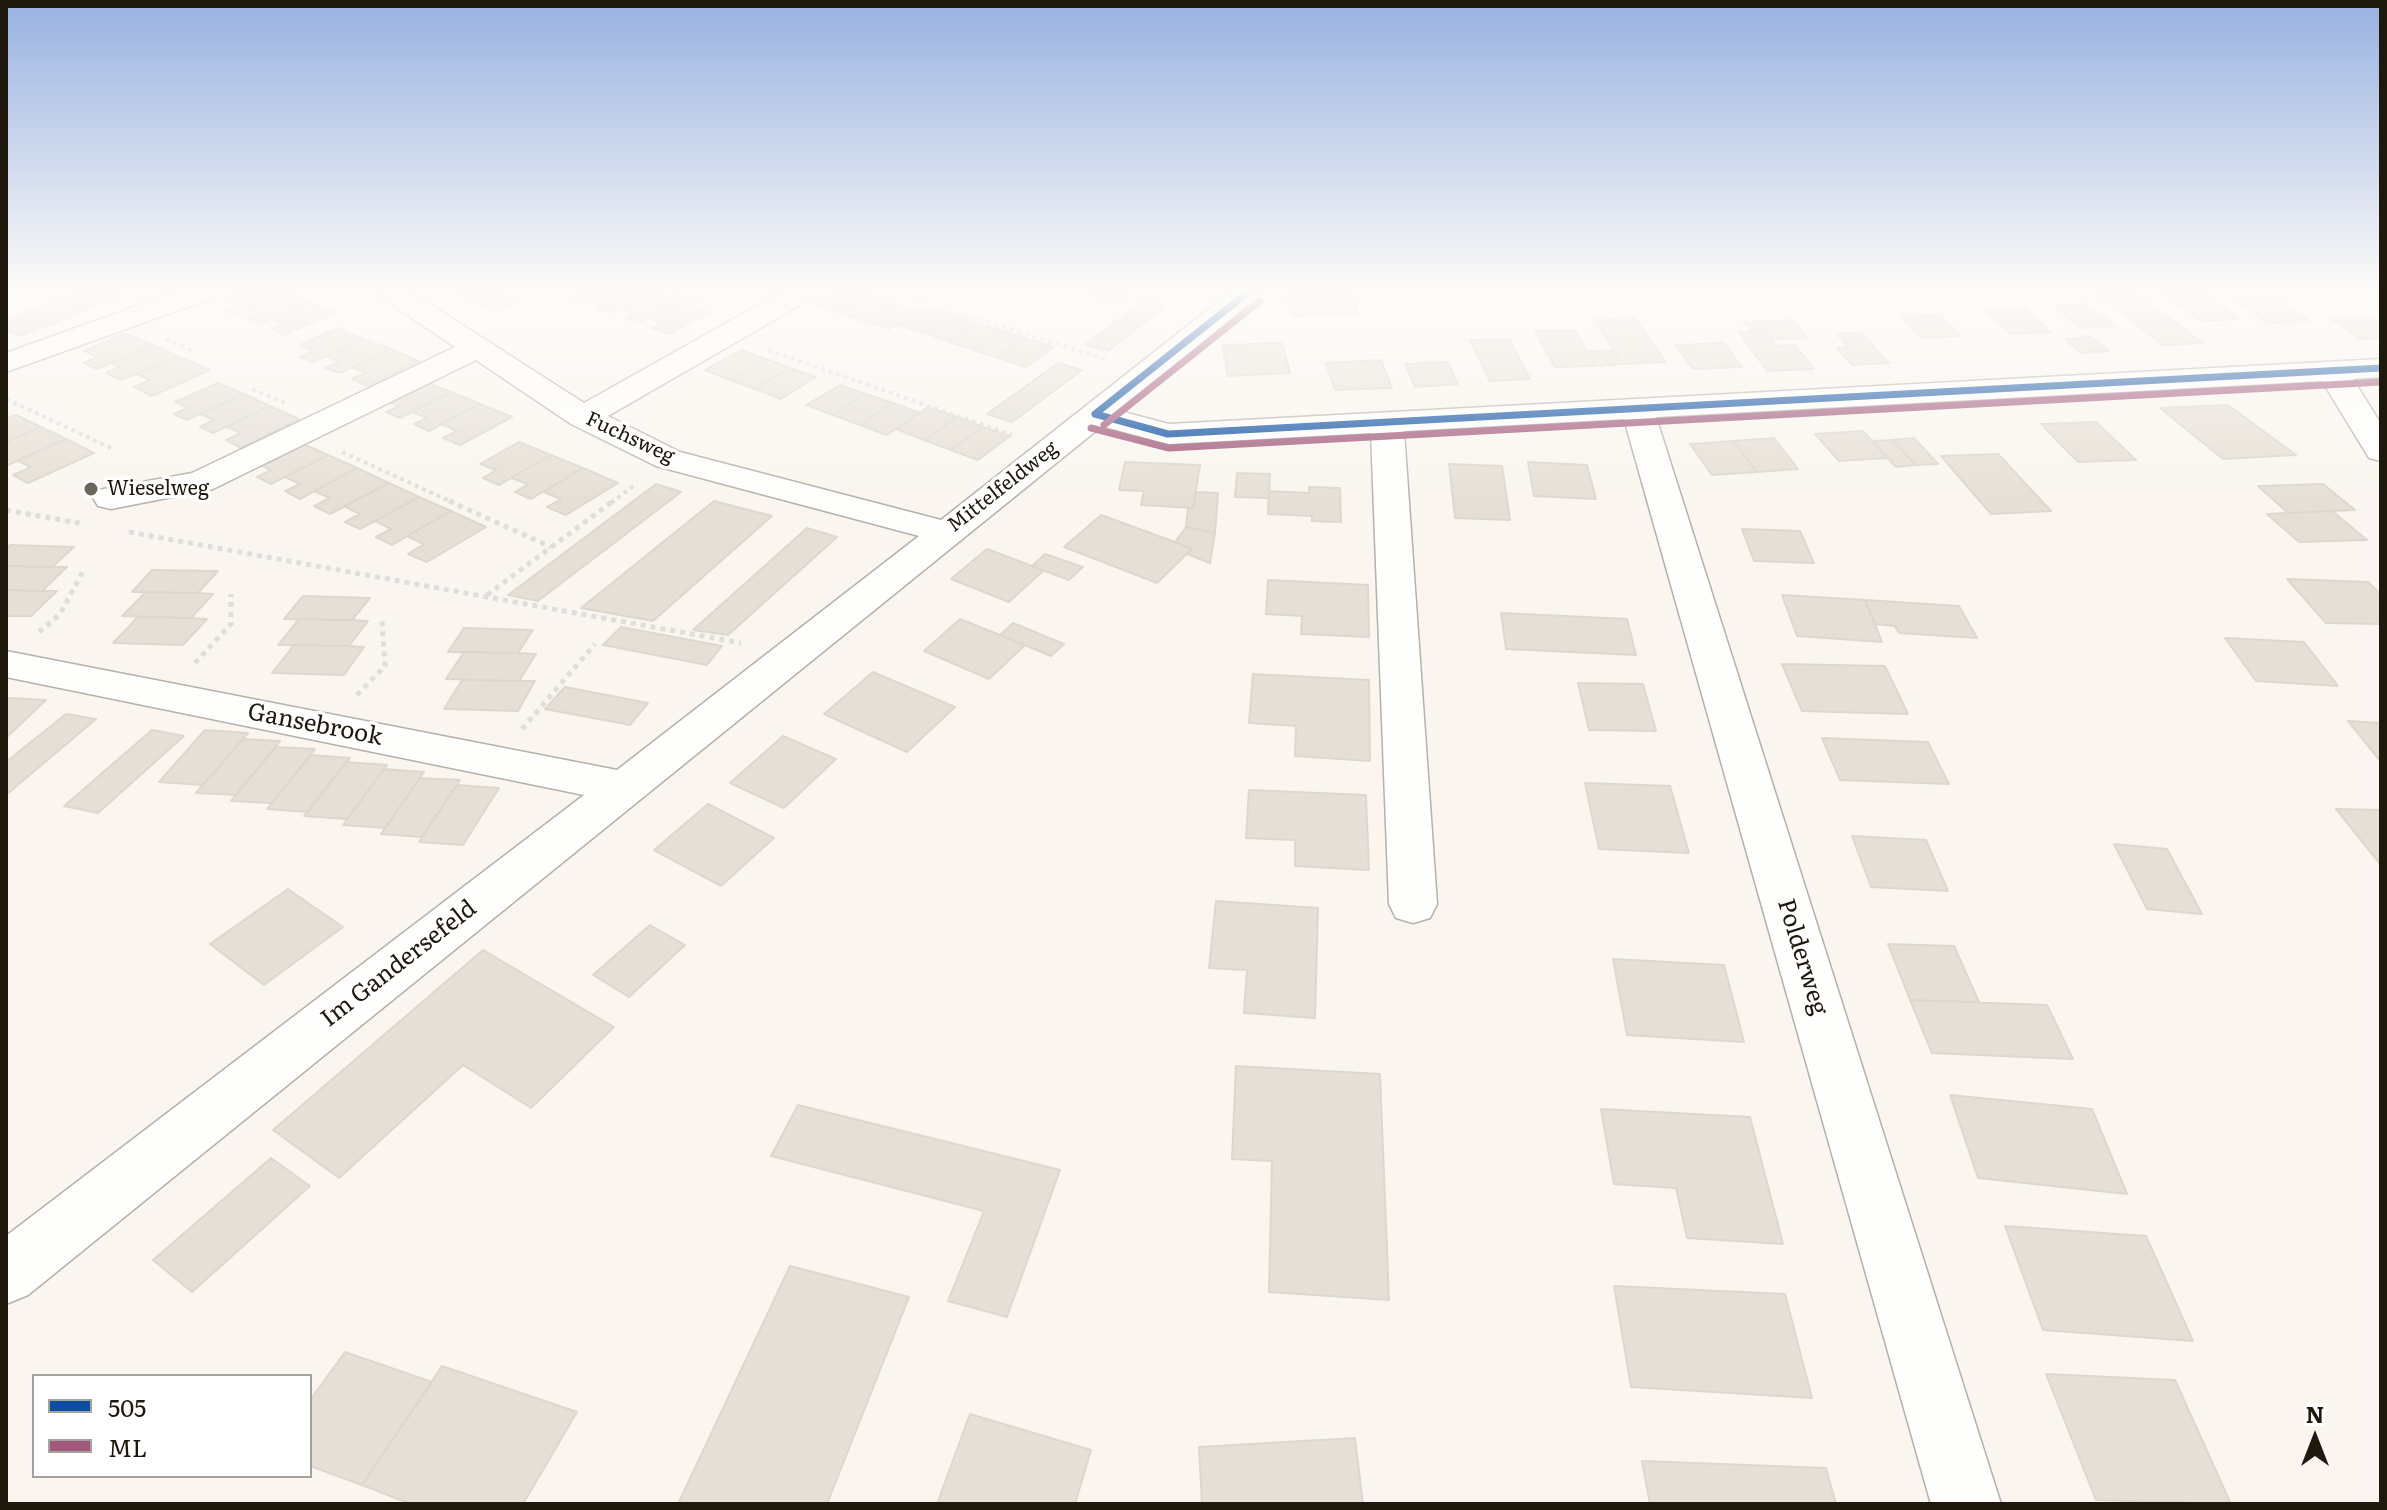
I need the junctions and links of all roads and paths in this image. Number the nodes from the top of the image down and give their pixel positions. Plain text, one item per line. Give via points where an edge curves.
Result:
1 (451, 360) edge
2 (499, 360) edge
3 (682, 360) edge
4 (796, 360) edge
5 (1108, 360) edge
6 (1163, 360) edge
7 (2381, 368) edge
8 (2332, 371) junction
9 (1147, 373) junction
10 (6, 399) edge
11 (1638, 410) junction
12 (1095, 414) junction
13 (583, 417) junction
14 (1387, 423) junction
15 (301, 434) junction
16 (113, 449) dead end
17 (1053, 449) junction
18 (2381, 451) edge
19 (668, 459) junction
20 (6, 510) edge
21 (108, 518) junction
22 (946, 532) junction
23 (551, 547) junction
24 (84, 569) dead end
25 (231, 594) dead end
26 (485, 596) junction
27 (382, 621) dead end
28 (38, 633) dead end
29 (595, 644) dead end
30 (795, 654) junction
31 (6, 664) edge
32 (164, 696) junction
33 (326, 728) junction
34 (495, 760) junction
35 (623, 787) junction
36 (1413, 904) dead end
37 (6, 1274) edge
38 (1966, 1504) edge

1 - 15 street
2 - 13 street, Fuchsweg
3 - 13 street
4 - 17 path
5 - 9 path
6 - 9 street, Mittelfeldweg
7 - 8 street
8 - 11 street
8 - 18 street
9 - 12 street, Mittelfeldweg
10 - 16 path
11 - 14 street
11 - 38 street, Polderweg
12 - 14 street via 1168,434
12 - 17 street, Mittelfeldweg
13 - 19 street, Fuchsweg
14 - 36 street
15 - 21 street via 201,482
15 - 23 path
17 - 22 street, Mittelfeldweg
19 - 22 street, Fuchsweg
19 - 23 path
20 - 21 path
21 - 26 path
22 - 30 street, Mittelfeldweg
23 - 26 path
24 - 28 path via 60,614
25 - 32 path via 231,624
26 - 30 path
27 - 33 path via 385,666
29 - 34 path
30 - 35 street, Im Gandersefeld
31 - 32 street, Gansebrook
32 - 33 street, Gansebrook
33 - 34 street, Gansebrook
34 - 35 street, Gansebrook
35 - 37 street, Im Gandersefeld

